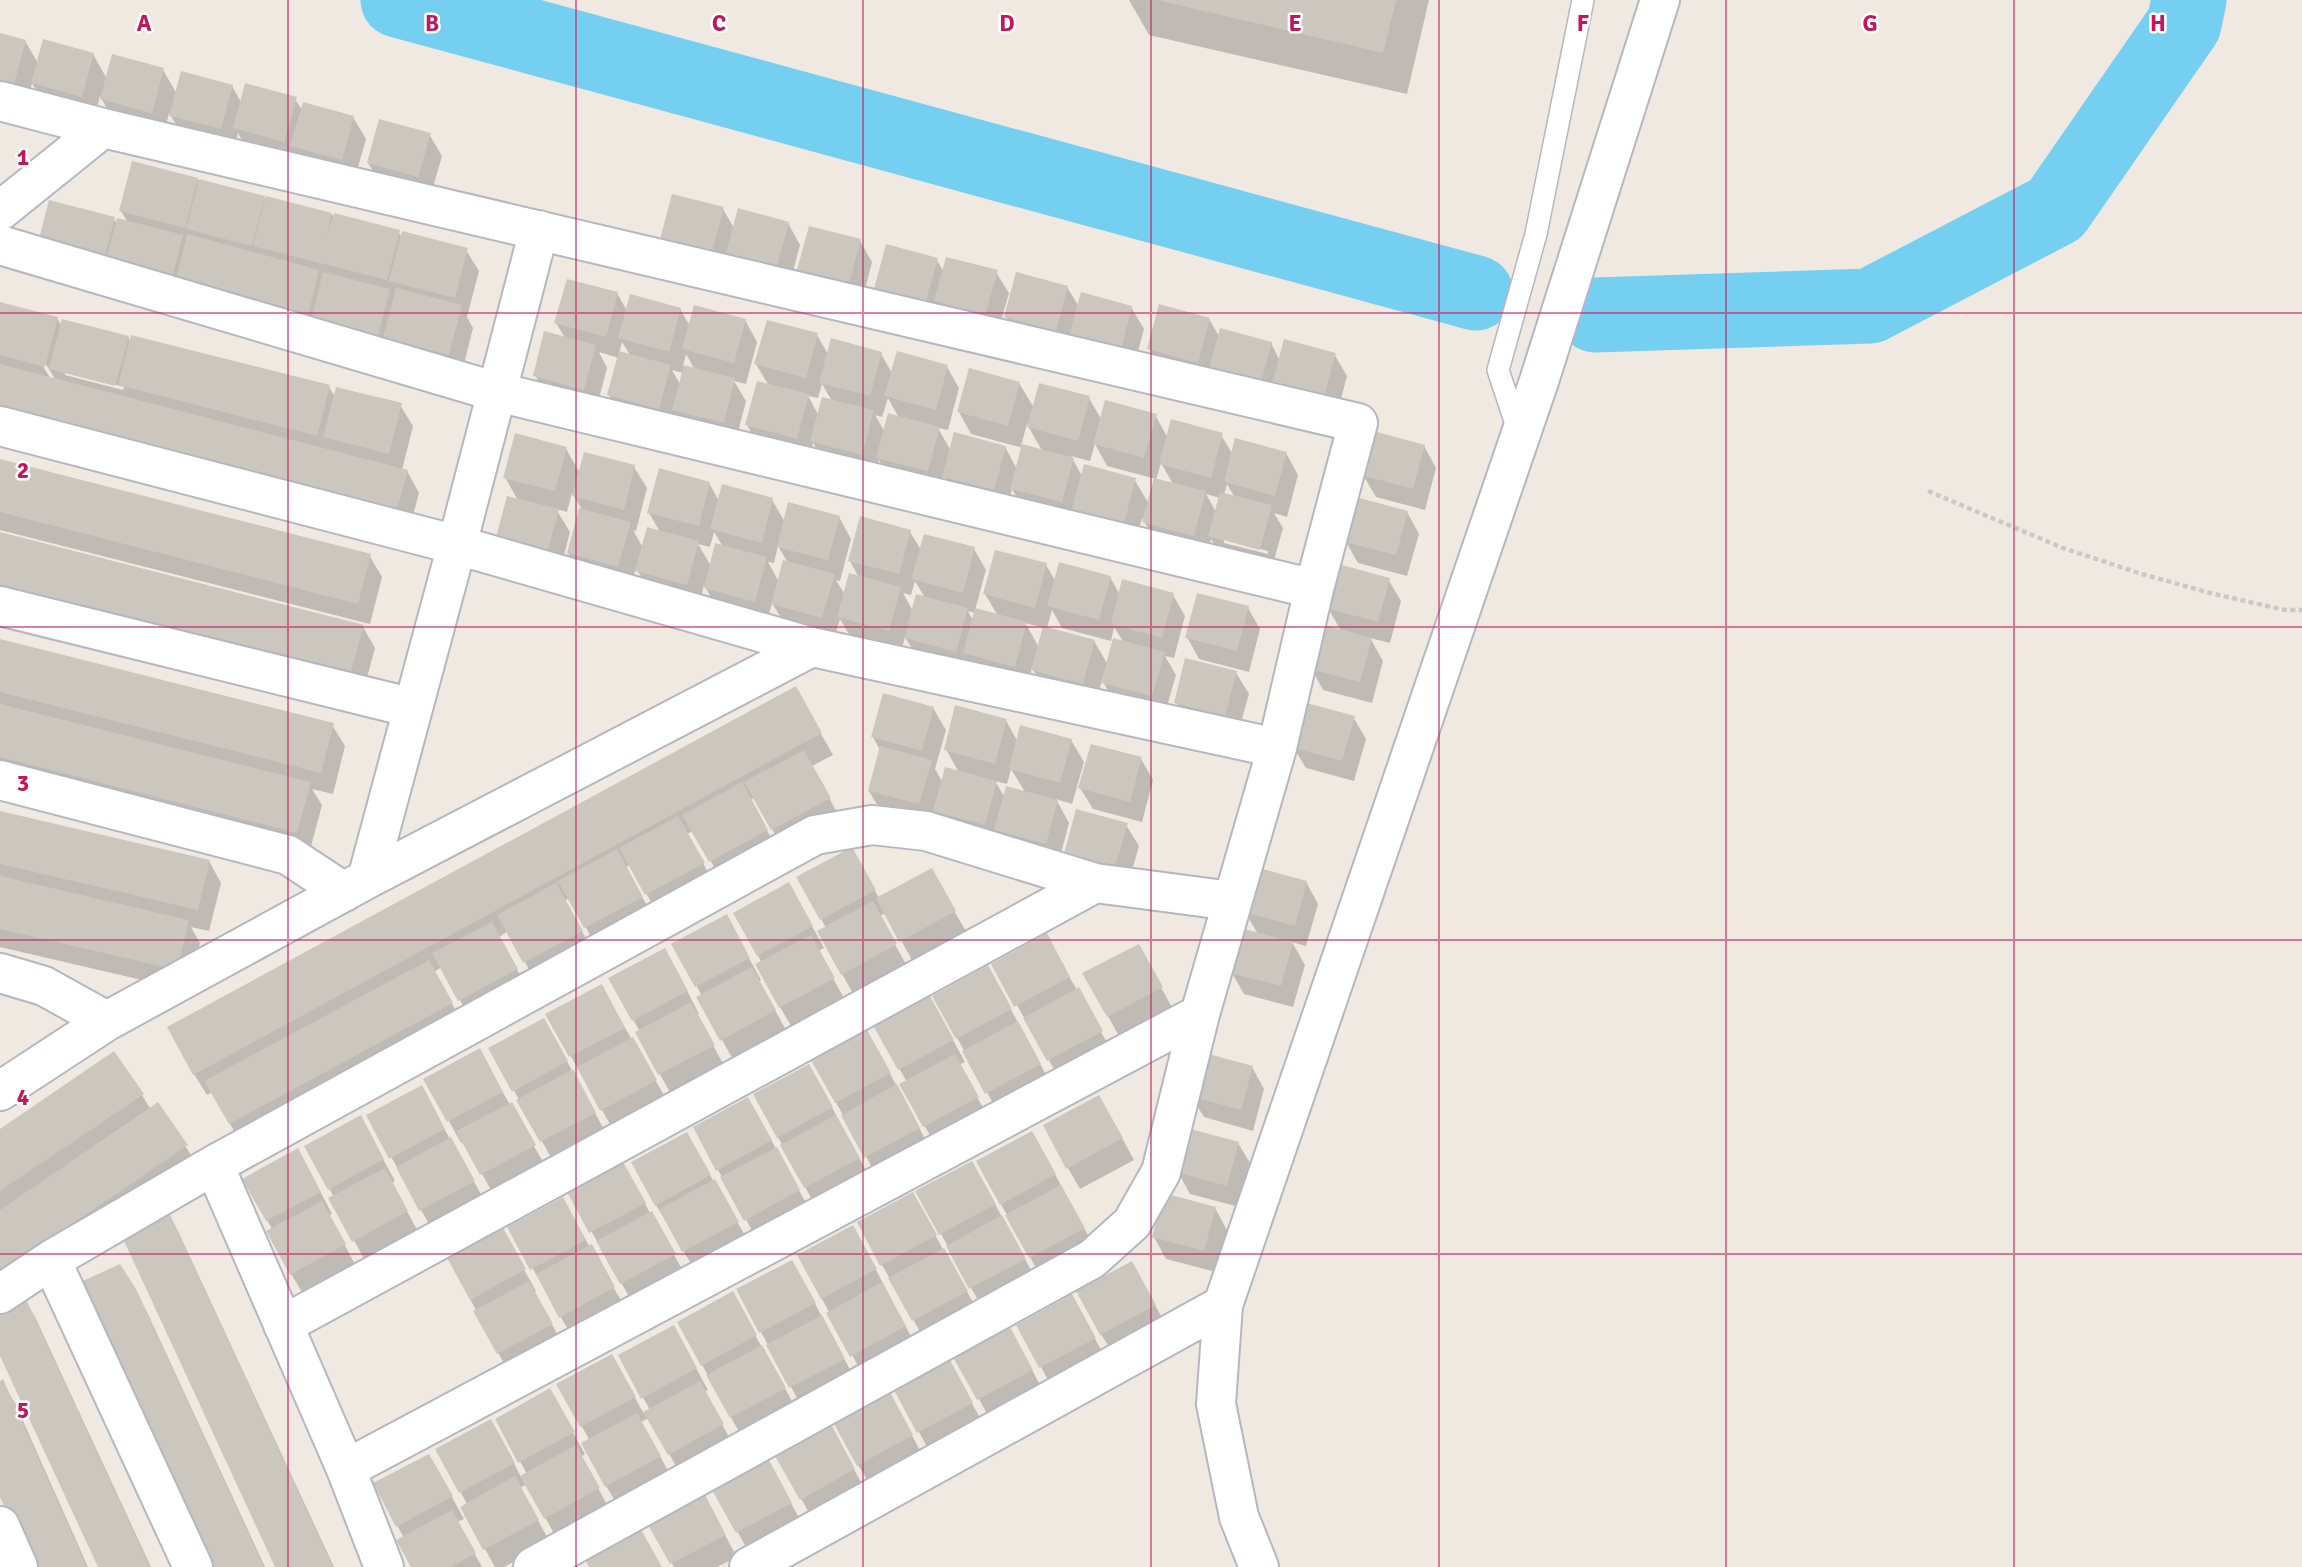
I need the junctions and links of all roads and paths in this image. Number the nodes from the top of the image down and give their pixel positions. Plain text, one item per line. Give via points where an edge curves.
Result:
1 (1583, 0) edge
2 (1660, 0) edge
3 (0, 101) edge
4 (103, 128) junction
5 (0, 211) edge
6 (539, 230) junction
7 (0, 245) edge
8 (497, 392) junction
9 (0, 426) edge
10 (1520, 435) junction
11 (1928, 491) dead end
12 (457, 545) junction
13 (1314, 589) junction
14 (0, 606) edge
15 (2302, 610) edge
16 (812, 646) junction
17 (413, 708) junction
18 (1277, 748) junction
19 (0, 780) edge
20 (1095, 883) junction
21 (356, 886) junction
22 (1232, 901) junction
23 (0, 973) edge
24 (1200, 1014) junction
25 (107, 1021) junction
26 (0, 1091) edge
27 (214, 1165) junction
28 (51, 1260) junction
29 (0, 1294) edge
30 (1223, 1305) junction
31 (283, 1325) junction
32 (346, 1469) junction
33 (0, 1526) edge
34 (18, 1567) edge
35 (193, 1567) edge
36 (384, 1567) edge
37 (533, 1567) edge
38 (748, 1567) edge
39 (1259, 1567) edge

1 - 10 lane via 1536,234 1498,370
2 - 10 street
3 - 4 street
4 - 5 street
4 - 6 street
6 - 8 street
6 - 13 street via 1358,423
7 - 8 street
8 - 12 street
8 - 13 street
9 - 12 street
10 - 30 street
11 - 15 path via 2063,548 2142,574 2285,610
12 - 16 street
12 - 17 street
13 - 18 street
14 - 17 street
16 - 18 street
16 - 21 street
17 - 21 street
18 - 22 street
19 - 21 street via 288,855
20 - 22 street
20 - 27 street via 926,831 872,825 815,835
20 - 31 street
21 - 25 street
22 - 24 street
23 - 25 street via 44,986
24 - 32 street
24 - 37 street via 1161,1172 1132,1223 1092,1259
25 - 26 street
27 - 28 street
27 - 31 street
28 - 29 street
28 - 35 street
30 - 38 street
30 - 39 street via 1216,1404 1239,1517
31 - 32 street
32 - 36 street
33 - 34 street

